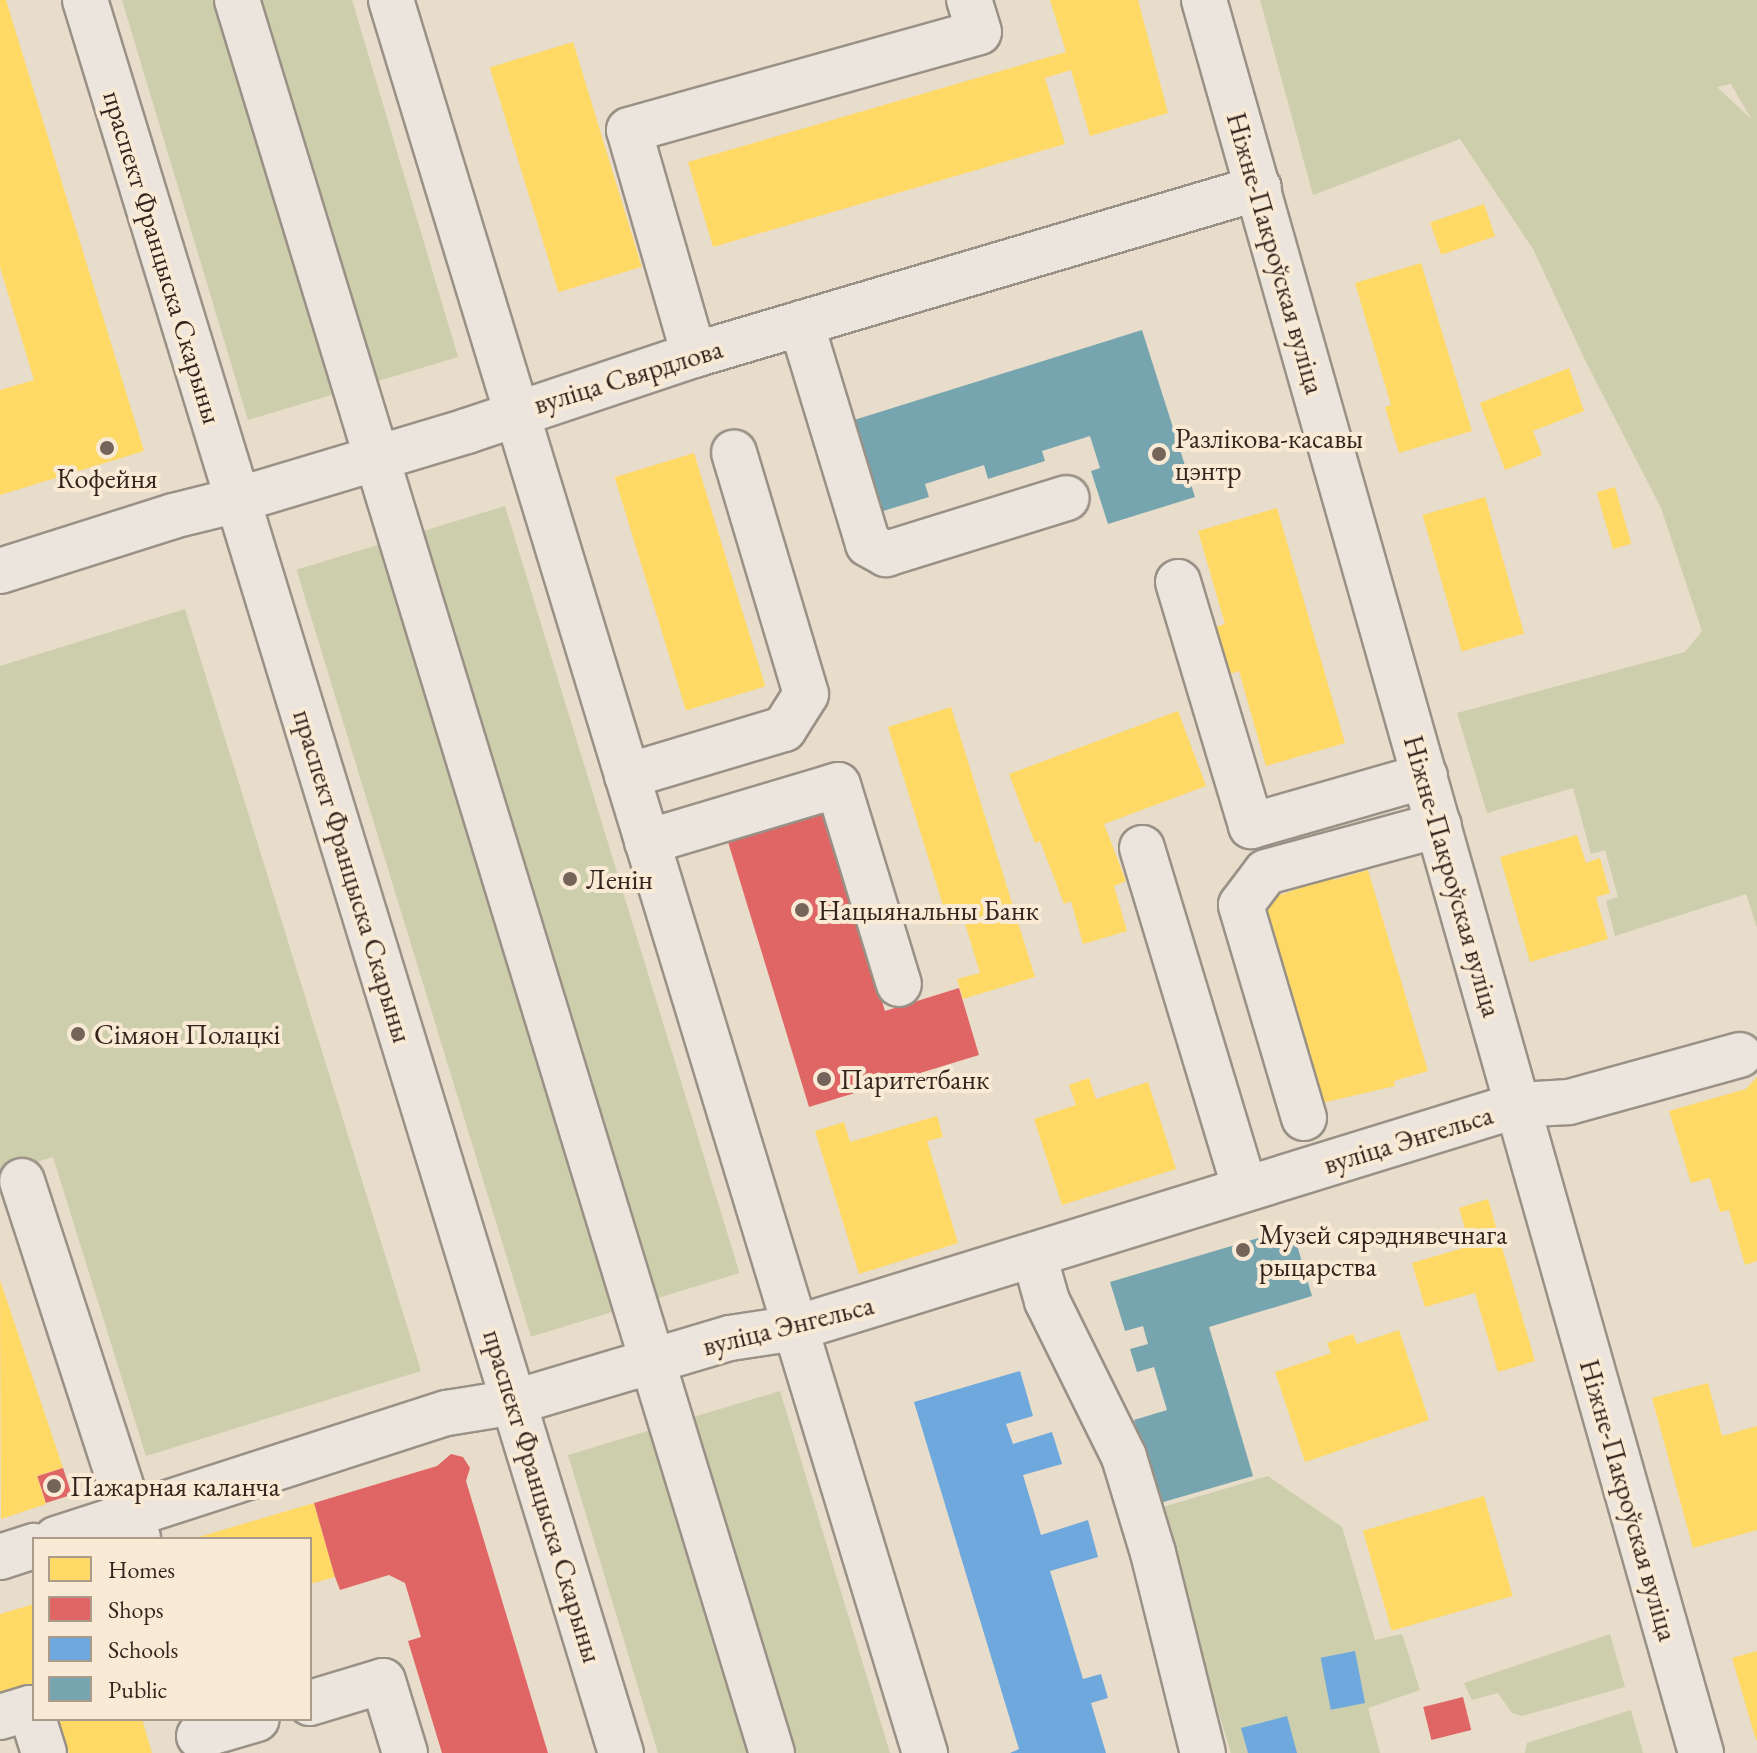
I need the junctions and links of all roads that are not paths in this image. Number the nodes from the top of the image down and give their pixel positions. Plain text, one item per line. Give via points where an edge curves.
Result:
1 (85, 0) edge
2 (237, 0) edge
3 (391, 0) edge
4 (969, 0) edge
5 (1204, 0) edge
6 (1259, 188) junction
7 (801, 323) junction
8 (694, 355) junction
9 (517, 412) junction
10 (734, 452) dead end
11 (378, 457) junction
12 (1067, 498) dead end
13 (237, 500) junction
14 (0, 571) edge
15 (1178, 582) dead end
16 (627, 776) junction
17 (1425, 776) junction
18 (1439, 825) junction
19 (647, 842) junction
20 (1142, 848) dead end
21 (899, 984) dead end
22 (1740, 1055) dead end
23 (1518, 1105) junction
24 (1304, 1118) dead end
25 (22, 1181) dead end
26 (1245, 1189) junction
27 (1034, 1255) junction
28 (796, 1328) junction
29 (652, 1362) junction
30 (515, 1402) junction
31 (134, 1527) edge
32 (69, 1537) edge
33 (32, 1547) edge
34 (0, 1557) edge
35 (312, 1702) edge
36 (32, 1714) edge
37 (0, 1717) edge
38 (34, 1721) edge
39 (250, 1721) edge
40 (199, 1736) edge
41 (44, 1753) edge
42 (405, 1753) edge
43 (621, 1753) edge
44 (772, 1753) edge
45 (925, 1753) edge
46 (1203, 1753) edge
47 (1701, 1753) edge

1 - 13 street, праспект Францыска Скарыны
2 - 11 street
3 - 9 street
4 - 8 street via 979,32 629,130
5 - 6 street, Ніжне-Пакроўская вуліца
6 - 7 street, вуліца Свярдлова
6 - 17 street, Ніжне-Пакроўская вуліца
7 - 8 street, вуліца Свярдлова
7 - 12 street via 868,544 886,554
8 - 9 street, вуліца Свярдлова
9 - 11 street, вуліца Свярдлова
9 - 16 street
10 - 16 street via 806,694 784,729
11 - 13 street, вуліца Свярдлова
11 - 29 street
13 - 14 street, вуліца Свярдлова
13 - 30 street, праспект Францыска Скарыны
15 - 17 street via 1251,826
16 - 19 street
17 - 18 street, Ніжне-Пакроўская вуліца
18 - 23 street, Ніжне-Пакроўская вуліца
18 - 24 street via 1266,872 1241,905
19 - 21 street via 838,785
19 - 28 street
20 - 26 street
22 - 23 street, вуліца Энгельса via 1569,1102
23 - 26 street, вуліца Энгельса
23 - 47 street, Ніжне-Пакроўская вуліца
25 - 31 street
26 - 27 street, вуліца Энгельса
27 - 28 street, вуліца Энгельса
27 - 46 street via 1047,1301 1124,1457
28 - 29 street, вуліца Энгельса via 730,1338
28 - 45 street
29 - 30 street, вуліца Энгельса
29 - 44 street
30 - 31 street, вуліца Энгельса via 447,1413
30 - 43 street, праспект Францыска Скарыны
31 - 32 street, вуліца Энгельса
33 - 34 street
35 - 42 street via 383,1681
36 - 37 street via 30,1708
38 - 41 street
39 - 40 street

